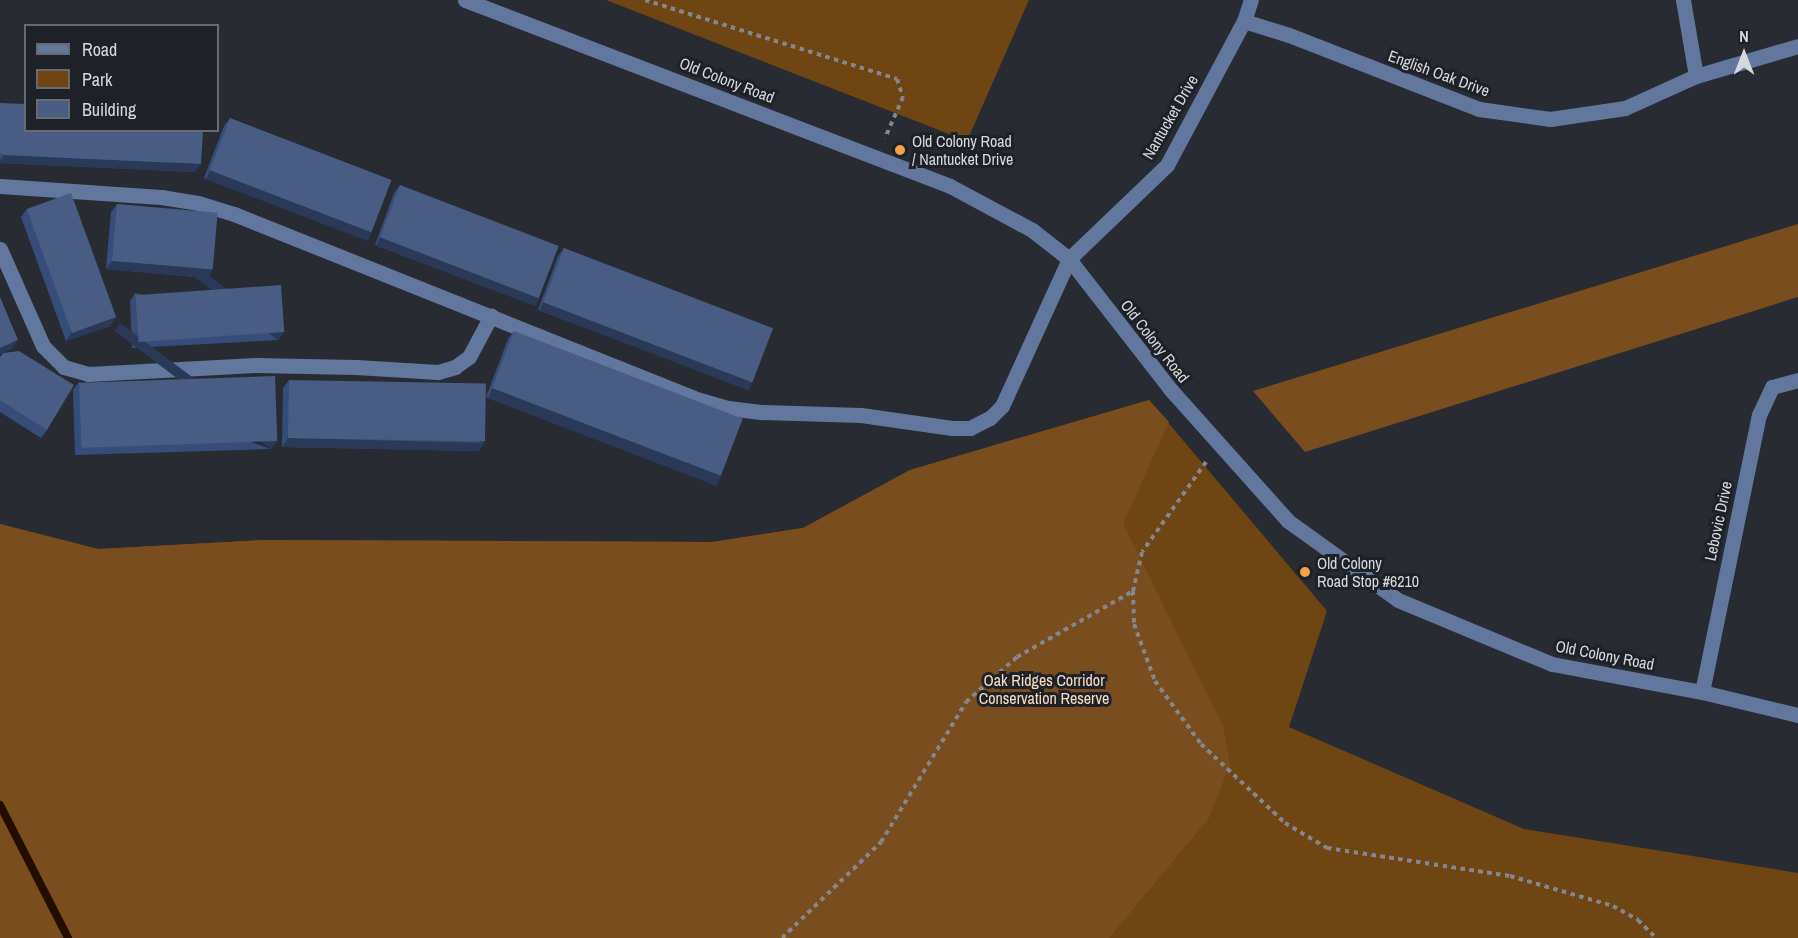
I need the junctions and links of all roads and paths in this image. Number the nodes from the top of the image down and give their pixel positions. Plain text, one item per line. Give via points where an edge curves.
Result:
1 (465, 0) edge
2 (645, 0) edge
3 (1251, 0) edge
4 (1683, 0) edge
5 (1244, 21) junction
6 (1798, 46) edge
7 (1696, 76) junction
8 (877, 158) junction
9 (0, 186) edge
10 (0, 249) edge
11 (1069, 259) junction
12 (490, 316) junction
13 (1798, 380) edge
14 (1219, 444) junction
15 (1133, 591) junction
16 (1702, 692) junction
17 (1798, 715) edge
18 (782, 938) edge
19 (1656, 938) edge

1 - 8 street, Old Colony Road
2 - 8 path via 897,79 903,97
3 - 5 street, Nantucket Drive
4 - 7 street
5 - 7 street, English Oak Drive via 1479,109 1550,119 1625,108
5 - 11 street, Nantucket Drive via 1167,165
6 - 7 street, English Oak Drive
8 - 11 street, Old Colony Road via 987,204 1032,230
9 - 12 street via 198,203
10 - 12 street via 43,346 64,367 88,374 255,365 438,372 470,357
11 - 12 street via 1002,406 982,423 961,429 879,416 728,408 693,398
11 - 14 street, Old Colony Road via 1171,390
13 - 16 street, Lebovic Drive via 1772,387 1759,415
14 - 15 path via 1142,552
14 - 16 street, Old Colony Road via 1288,521 1398,600 1552,664
15 - 18 path via 1017,657 966,702 881,842
15 - 19 path via 1134,624 1155,681 1201,744 1285,823 1327,848 1510,876 1613,906 1638,920
16 - 17 street, Old Colony Road

